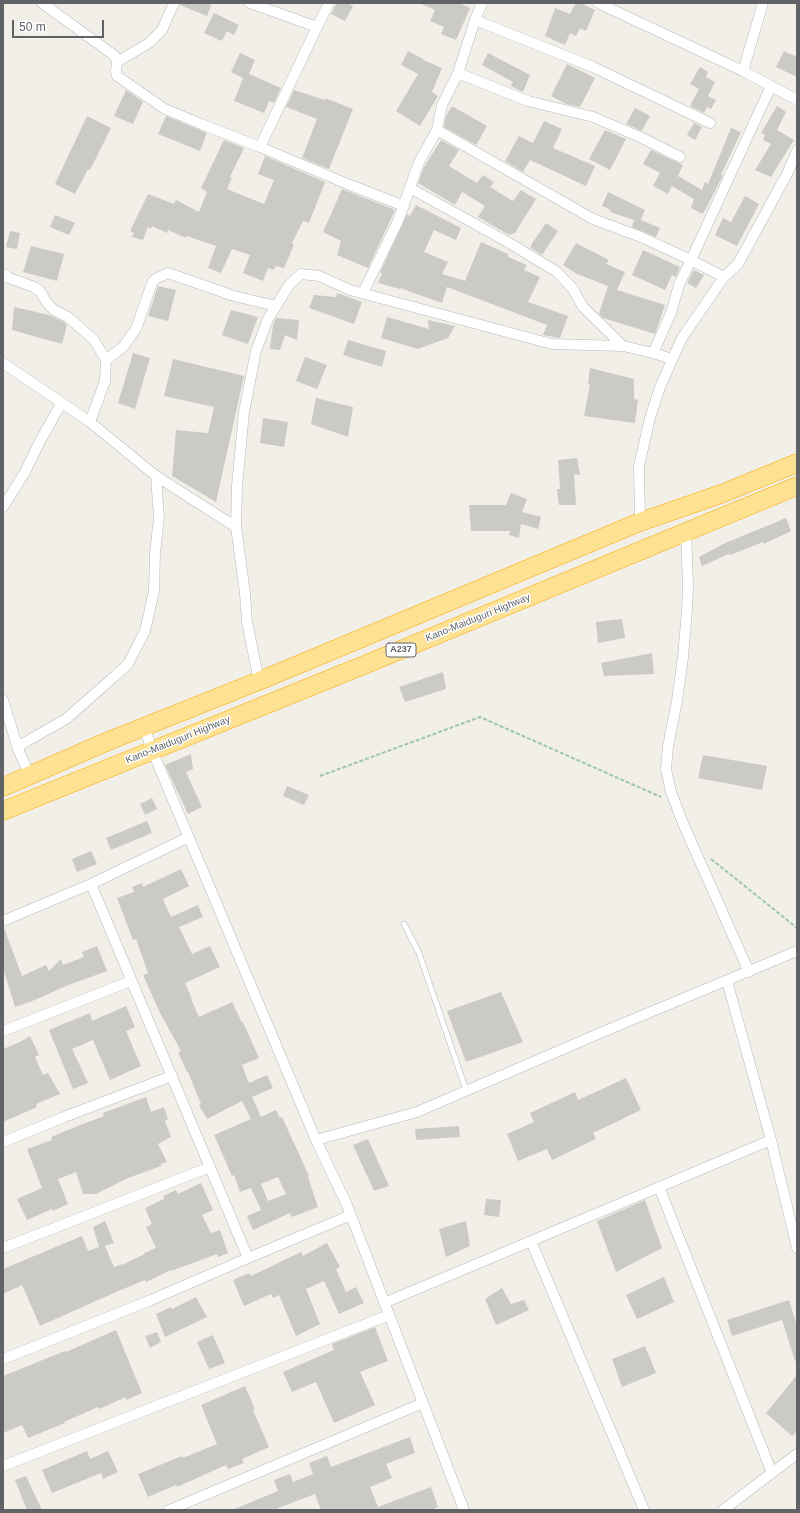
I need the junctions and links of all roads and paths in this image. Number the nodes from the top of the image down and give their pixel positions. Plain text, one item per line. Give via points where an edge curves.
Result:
1 (42, 3) edge
2 (174, 3) edge
3 (250, 3) edge
4 (329, 3) edge
5 (482, 3) edge
6 (598, 3) edge
7 (763, 3) edge
8 (475, 20) junction
9 (316, 27) junction
10 (117, 62) junction
11 (743, 71) junction
12 (458, 73) junction
13 (771, 86) junction
14 (797, 100) edge
15 (710, 123) dead end
16 (437, 130) junction
17 (260, 147) junction
18 (797, 151) edge
19 (680, 156) dead end
20 (410, 188) junction
21 (404, 206) junction
22 (690, 260) junction
23 (3, 274) edge
24 (724, 278) junction
25 (363, 293) junction
26 (276, 306) junction
27 (623, 346) junction
28 (653, 353) junction
29 (672, 359) junction
30 (106, 360) junction
31 (3, 363) edge
32 (61, 404) junction
33 (90, 422) junction
34 (797, 463) edge
35 (156, 476) junction
36 (797, 486) edge
37 (3, 507) edge
38 (640, 522) junction
39 (236, 527) junction
40 (686, 532) junction
41 (259, 681) junction
42 (3, 700) edge
43 (144, 727) junction
44 (18, 749) junction
45 (152, 750) junction
46 (30, 776) junction
47 (320, 776) dead end
48 (3, 787) edge
49 (675, 803) junction
50 (3, 811) edge
51 (189, 838) junction
52 (710, 858) dead end
53 (91, 884) junction
54 (3, 921) edge
55 (404, 924) dead end
56 (797, 928) edge
57 (797, 951) edge
58 (749, 972) junction
59 (131, 981) junction
60 (727, 981) junction
61 (3, 1031) edge
62 (172, 1076) junction
63 (466, 1090) junction
64 (316, 1140) junction
65 (771, 1140) junction
66 (3, 1142) edge
67 (210, 1168) junction
68 (659, 1187) junction
69 (351, 1216) junction
70 (531, 1241) junction
71 (3, 1248) edge
72 (797, 1248) edge
73 (248, 1258) junction
74 (384, 1303) junction
75 (389, 1315) junction
76 (3, 1359) edge
77 (423, 1403) junction
78 (797, 1454) edge
79 (3, 1466) edge
80 (772, 1473) junction
81 (181, 1507) edge
82 (169, 1510) edge
83 (464, 1510) edge
84 (644, 1510) edge
85 (723, 1510) edge

1 - 10 street via 115,56
2 - 10 street via 162,30 149,43
3 - 9 street
4 - 9 street
5 - 8 street
6 - 11 street
7 - 11 street
8 - 12 street
8 - 15 street via 593,67
9 - 17 street
10 - 17 street via 117,76 165,109
11 - 13 street
12 - 16 street via 442,105
12 - 19 street via 528,101 593,117
13 - 14 street
13 - 22 street
16 - 20 street via 419,162
16 - 22 street via 593,219 641,237
17 - 21 street
18 - 24 street via 757,231 738,264
20 - 21 street
20 - 27 street via 557,272 573,289 583,307
21 - 25 street
22 - 24 street
22 - 28 street
23 - 30 street via 40,291 54,310 68,317 94,340
24 - 29 street via 682,338
25 - 26 street via 319,276 301,274 289,285
25 - 27 street via 552,344
26 - 30 street via 234,296 168,273 152,283 136,329 123,347
26 - 39 street via 268,319 256,351 244,412
27 - 28 street
28 - 29 street
29 - 38 street via 650,418 639,466
30 - 33 street via 104,381
31 - 32 street
32 - 33 street
32 - 37 street
33 - 35 street
34 - 38 highway, A237 via 721,494
35 - 39 street
35 - 44 street via 159,518 154,591 145,631 132,657 124,668 66,719 22,744
36 - 40 highway, Kano-Maiduguri Highway / A237
38 - 41 highway, A237
39 - 41 street via 246,593 247,622
40 - 45 highway, Kano-Maiduguri Highway / A237
40 - 49 street via 688,586 684,649 666,762 668,781
41 - 43 highway, A237
42 - 44 street
43 - 45 street
43 - 46 highway, A237
44 - 46 street
45 - 50 highway, Kano-Maiduguri Highway / A237
45 - 51 street
46 - 48 highway, A237
47 - 49 path via 480,717
49 - 58 street
51 - 53 street
51 - 64 street
52 - 56 path
53 - 54 street
53 - 59 street
55 - 63 lane via 419,953
57 - 58 street
58 - 60 street
59 - 61 street
59 - 62 street
60 - 63 street
60 - 65 street
62 - 66 street
62 - 67 street
63 - 64 street via 417,1112
64 - 69 street
65 - 68 street
65 - 72 street
67 - 71 street
67 - 73 street
68 - 70 street
68 - 80 street
69 - 73 street
69 - 74 street
70 - 74 street
70 - 84 street
73 - 76 street
74 - 75 street
75 - 77 street
75 - 79 street
77 - 81 street
77 - 83 street
78 - 80 street
80 - 85 street
81 - 82 street

